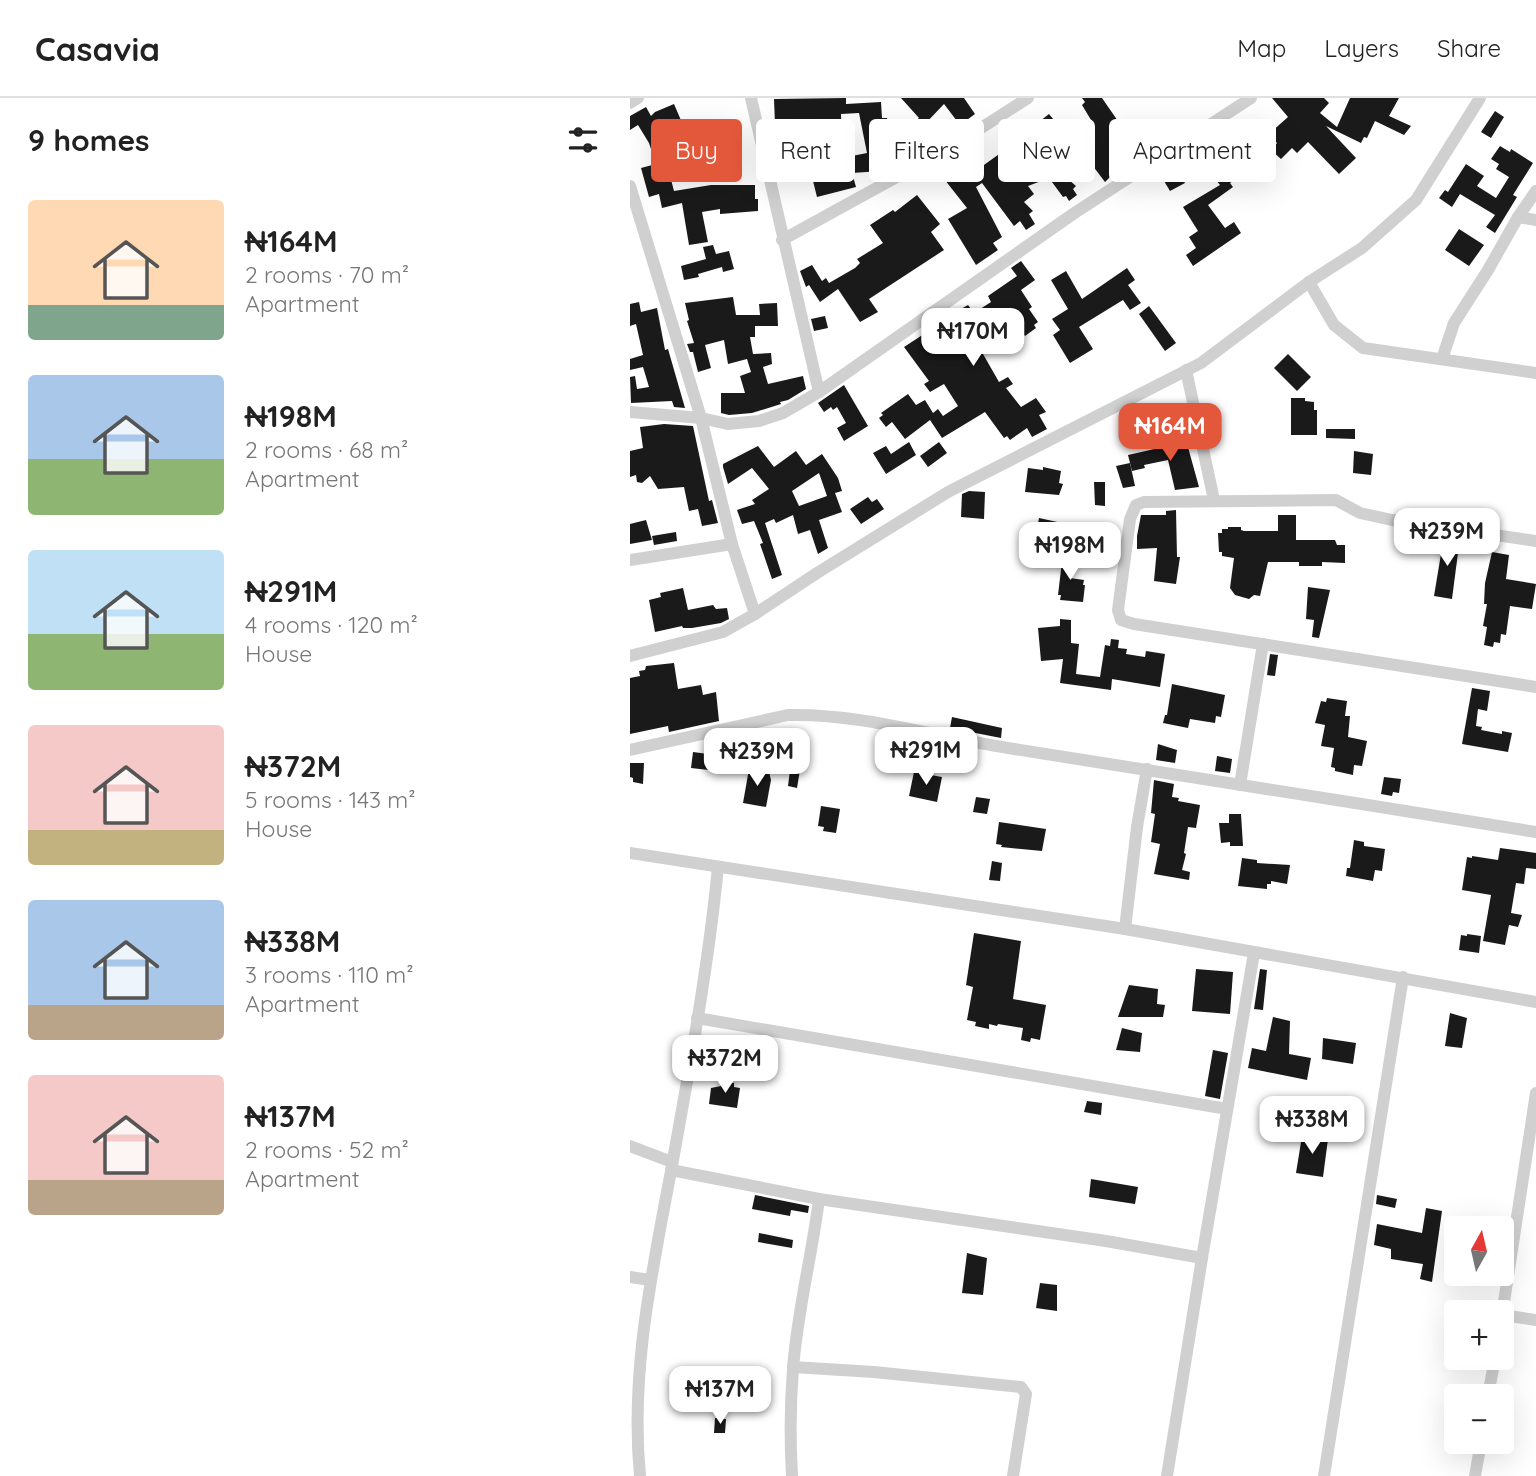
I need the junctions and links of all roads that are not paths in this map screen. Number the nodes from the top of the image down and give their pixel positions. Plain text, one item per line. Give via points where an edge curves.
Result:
1 (638, 98) edge
2 (751, 98) edge
3 (1028, 98) edge
4 (1251, 98) edge
5 (1480, 98) edge
6 (630, 103) edge
7 (630, 186) edge
8 (1536, 191) edge
9 (1518, 217) junction
10 (1536, 220) edge
11 (782, 240) junction
12 (1309, 282) junction
13 (1442, 359) junction
14 (1186, 370) junction
15 (1536, 373) edge
16 (819, 392) junction
17 (630, 412) edge
18 (701, 418) junction
19 (1214, 500) junction
20 (1536, 541) edge
21 (732, 544) junction
22 (630, 560) edge
23 (755, 614) junction
24 (1263, 644) junction
25 (630, 656) edge
26 (1536, 687) edge
27 (630, 750) edge
28 (1147, 769) junction
29 (1240, 785) junction
30 (1536, 832) edge
31 (630, 853) edge
32 (718, 867) junction
33 (1125, 929) junction
34 (1254, 953) junction
35 (1403, 977) junction
36 (1536, 1002) edge
37 (696, 1018) junction
38 (1536, 1093) edge
39 (1227, 1109) junction
40 (630, 1146) edge
41 (672, 1166) junction
42 (819, 1199) junction
43 (1202, 1258) junction
44 (630, 1277) edge
45 (650, 1280) junction
46 (1504, 1300) edge
47 (1514, 1317) edge
48 (1536, 1320) edge
49 (793, 1367) junction
50 (1479, 1454) edge
51 (639, 1476) edge
52 (792, 1476) edge
53 (1013, 1476) edge
54 (1167, 1476) edge
55 (1324, 1476) edge
56 (1475, 1476) edge

1 - 6 street
2 - 11 street
3 - 11 street via 953,146
4 - 16 street via 1073,214
5 - 12 street via 1416,200 1362,248
7 - 18 street
8 - 9 street
9 - 10 street
9 - 13 street via 1454,323
11 - 16 street
12 - 13 street via 1334,325 1363,348
12 - 14 street
13 - 15 street
14 - 19 street
14 - 23 street via 948,492
16 - 18 street via 783,413 758,421 728,424
17 - 18 street
18 - 21 street
19 - 20 street via 1336,500 1360,513 1392,520
19 - 24 street via 1136,505 1130,519 1118,610 1121,620
21 - 22 street
21 - 23 street
23 - 25 street via 723,632
24 - 26 street
24 - 29 street
27 - 28 street via 788,715 807,715
28 - 29 street
28 - 33 street
29 - 30 street
31 - 32 street
32 - 33 street
32 - 37 street
33 - 34 street
34 - 35 street
34 - 39 street
35 - 36 street
35 - 55 street
37 - 39 street
37 - 41 street
38 - 46 street
39 - 43 street
40 - 41 street
41 - 42 street
41 - 45 street
42 - 43 street
42 - 49 street
43 - 54 street
44 - 45 street
45 - 51 street via 636,1387
47 - 48 street
49 - 52 street
49 - 53 street via 1021,1387 1026,1394
50 - 56 street

